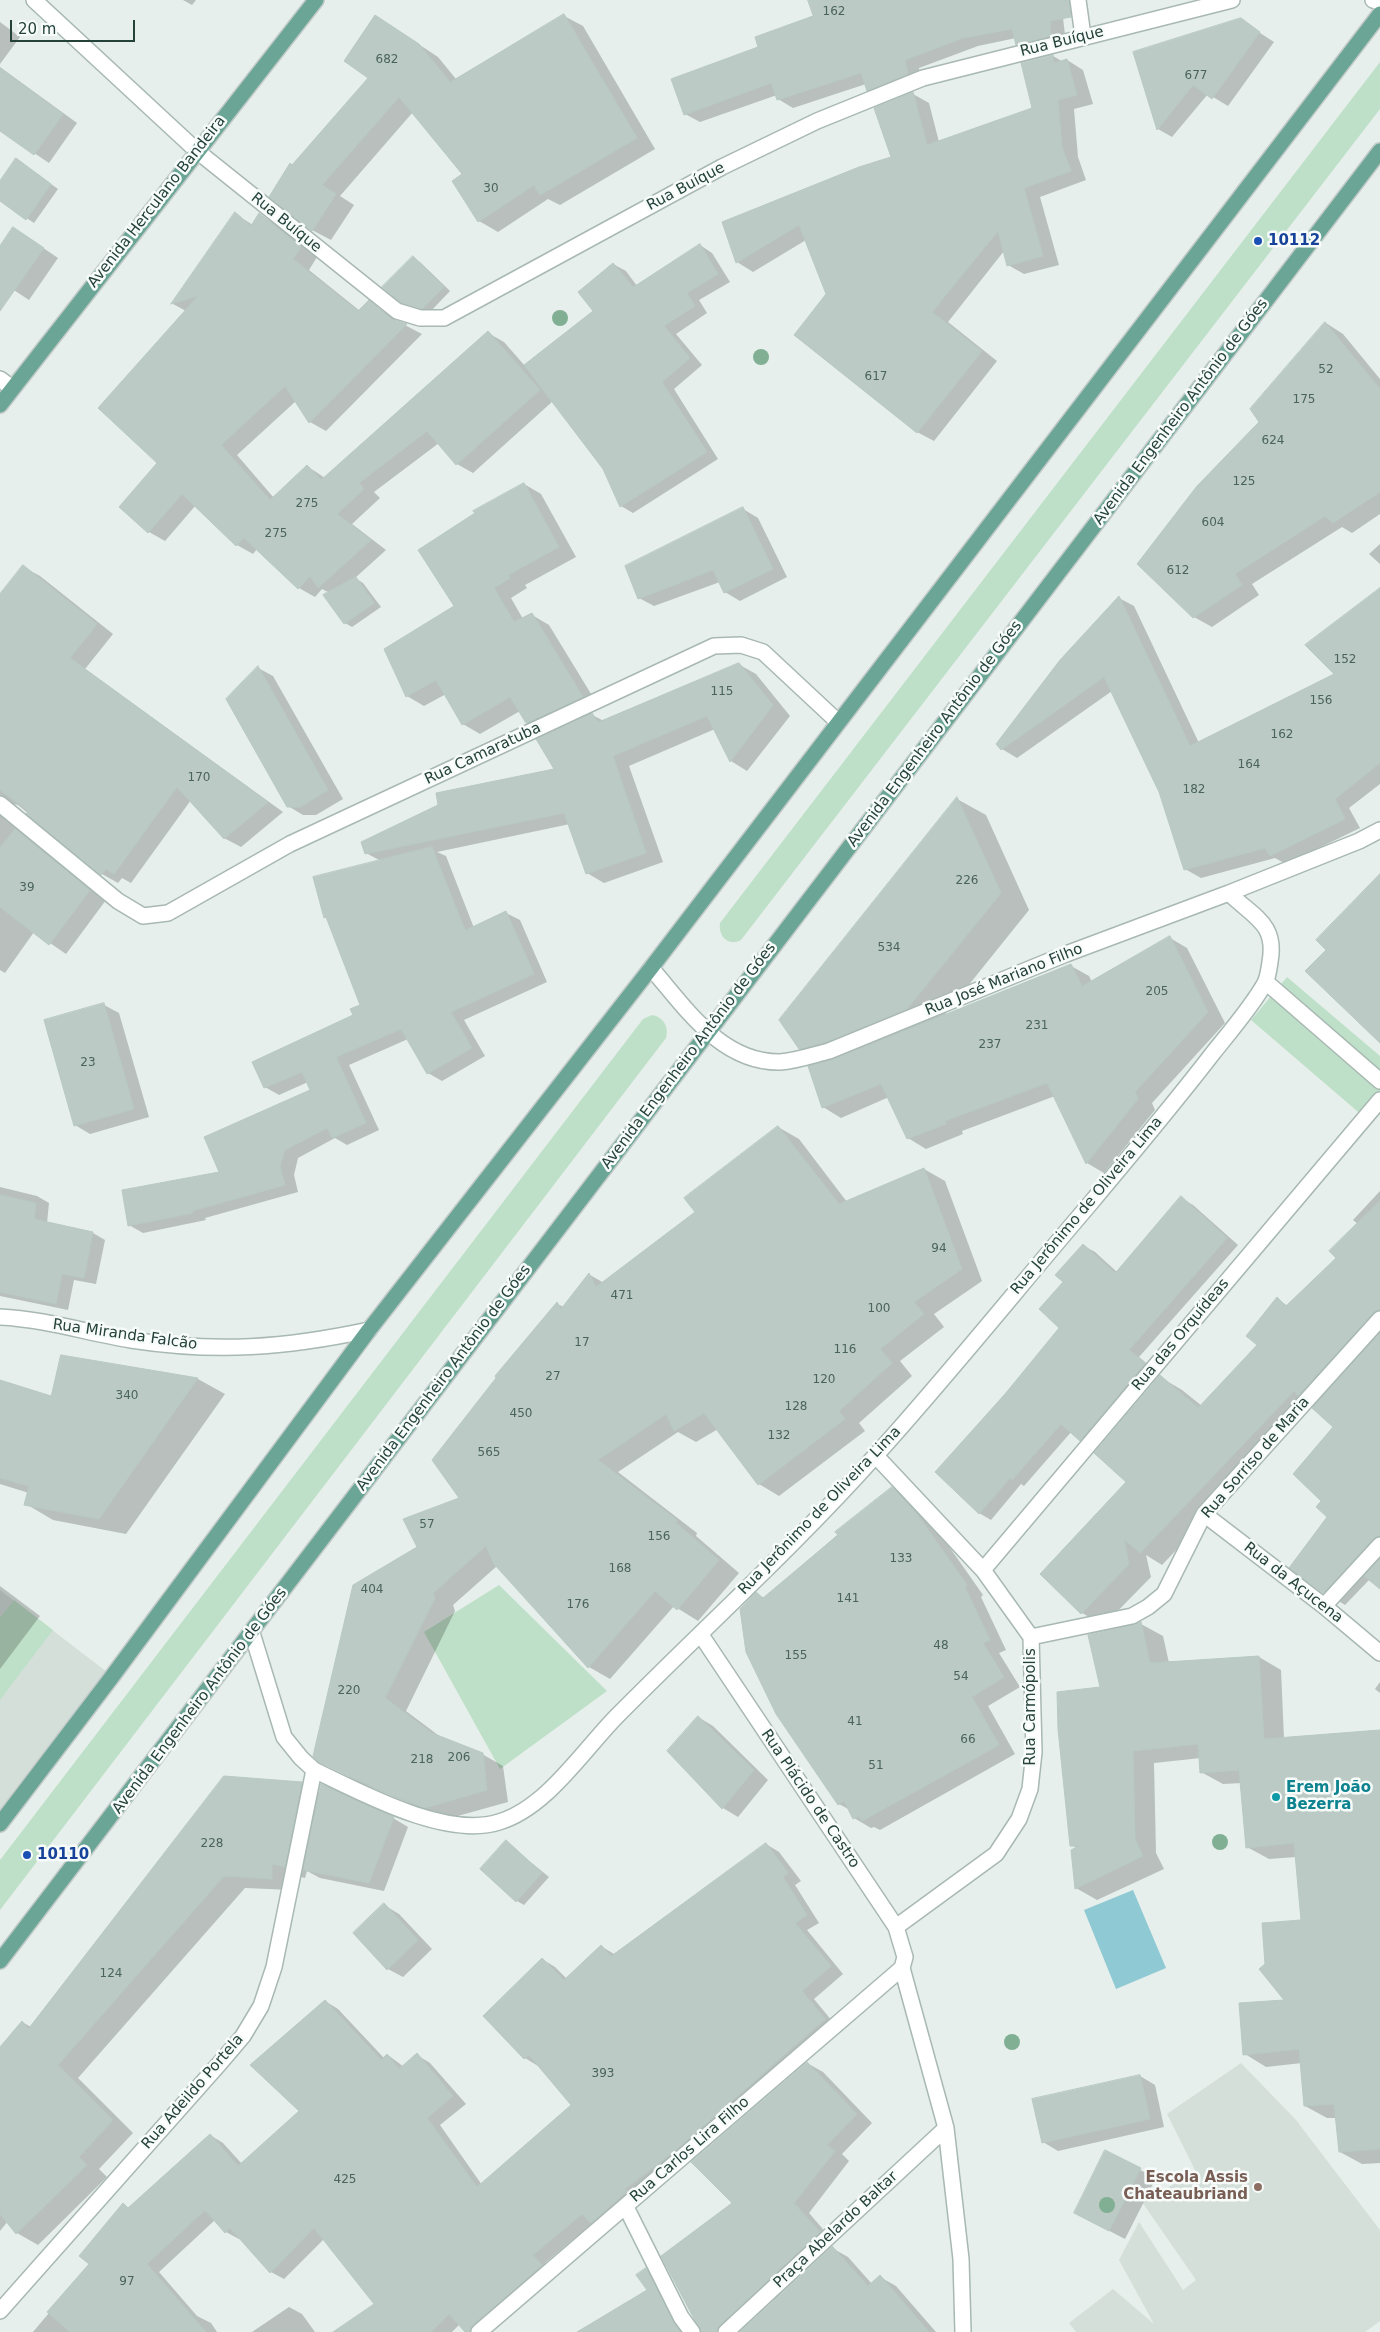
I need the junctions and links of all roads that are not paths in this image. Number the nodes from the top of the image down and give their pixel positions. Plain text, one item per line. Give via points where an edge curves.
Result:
1 (34, 0) edge
2 (316, 0) edge
3 (1078, 0) edge
4 (1232, 0) edge
5 (1373, 0) edge
6 (1380, 2) edge
7 (1380, 14) edge
8 (1083, 36) junction
9 (197, 151) junction
10 (1380, 151) edge
11 (6, 384) edge
12 (0, 405) edge
13 (837, 722) junction
14 (0, 804) edge
15 (1380, 830) edge
16 (1229, 894) junction
17 (651, 968) junction
18 (1266, 982) junction
19 (707, 1032) junction
20 (1380, 1080) edge
21 (1380, 1100) edge
22 (0, 1316) edge
23 (1380, 1319) edge
24 (369, 1330) junction
25 (876, 1456) junction
26 (1204, 1514) junction
27 (1380, 1545) edge
28 (983, 1570) junction
29 (1324, 1606) junction
30 (252, 1633) junction
31 (701, 1635) junction
32 (1031, 1637) junction
33 (1380, 1653) edge
34 (314, 1770) junction
35 (0, 1824) edge
36 (896, 1927) junction
37 (0, 1961) edge
38 (902, 1968) junction
39 (946, 2128) junction
40 (626, 2207) junction
41 (0, 2312) edge
42 (479, 2332) edge
43 (692, 2332) edge
44 (726, 2332) edge
45 (963, 2332) edge

1 - 9 street, Rua Buíque
2 - 9 main road, Avenida Herculano Bandeira
3 - 8 street
4 - 8 street, Rua Buíque
5 - 6 street
7 - 13 main road
8 - 9 street, Rua Buíque via 923,78 817,121 722,167 444,318 420,318 397,311
9 - 11 main road, Avenida Herculano Bandeira
10 - 19 main road, Avenida Engenheiro Antônio de Góes
11 - 12 main road, Avenida Herculano Bandeira
13 - 14 street, Rua Camaratuba via 763,652 741,645 714,646 290,844 168,913 143,916 118,901
13 - 17 main road
15 - 16 street, Rua José Mariano Filho
16 - 18 street, Rua Jerônimo de Oliveira Lima via 1270,933 1273,946
16 - 19 street, Rua José Mariano Filho via 1066,954 829,1051 794,1060 764,1061 734,1050
17 - 19 street, Rua José Mariano Filho
17 - 24 main road
18 - 20 street
18 - 25 street, Rua Jerônimo de Oliveira Lima via 1152,1131
19 - 30 main road, Avenida Engenheiro Antônio de Góes
21 - 28 street, Rua das Orquídeas
22 - 24 street, Rua Miranda Falcão via 131,1340 190,1347 267,1347 314,1342
23 - 26 street, Rua Sorriso de Maria
24 - 35 main road
25 - 28 street, Rua Carmópolis
25 - 31 street, Rua Jerônimo de Oliveira Lima
26 - 29 street, Rua da Açucena
26 - 32 street, Rua Sorriso de Maria via 1164,1594 1148,1608 1132,1616
27 - 29 street
28 - 32 street, Rua Carmópolis
29 - 33 street, Rua da Açucena
30 - 34 street, Rua Jerônimo de Oliveira Lima via 284,1737
30 - 37 main road, Avenida Engenheiro Antônio de Góes
31 - 34 street, Rua Jerônimo de Oliveira Lima via 616,1718 542,1797 520,1814 495,1824 445,1824 411,1813
31 - 36 street, Rua Plácido de Castro
32 - 36 street, Rua Carmópolis via 1034,1752 1030,1789 1020,1819 996,1854
34 - 41 street, Rua Adeildo Portela via 274,1967 261,2006 243,2036 220,2063
36 - 38 street, Rua Plácido de Castro via 905,1957
38 - 39 street
38 - 40 street, Rua Carlos Lira Filho
39 - 44 street, Praça Abelardo Baltar
39 - 45 street via 961,2259
40 - 42 street, Rua Carlos Lira Filho
40 - 43 street

